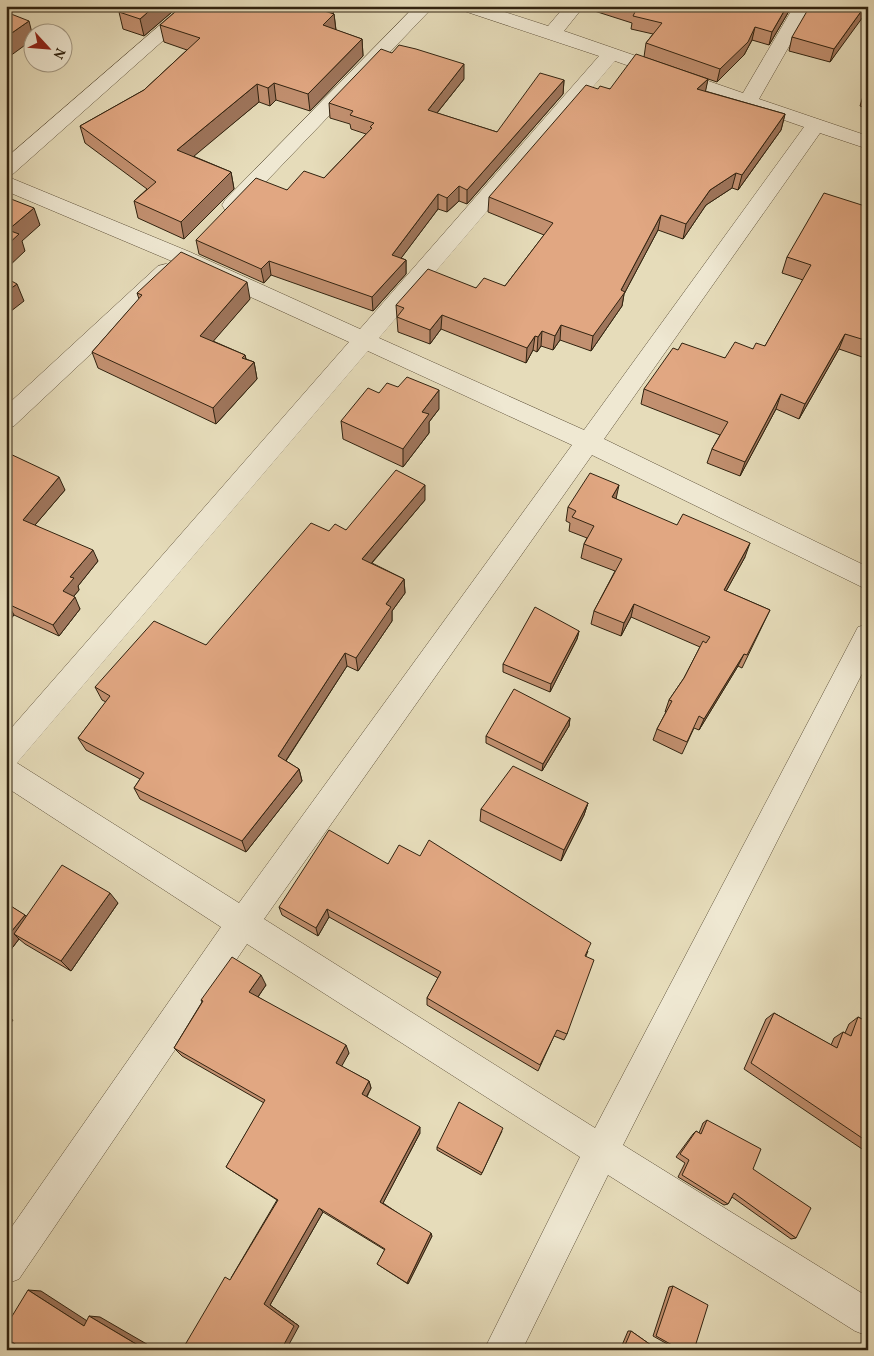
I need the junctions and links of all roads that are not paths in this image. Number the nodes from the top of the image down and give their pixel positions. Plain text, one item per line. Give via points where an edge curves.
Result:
1 (193, 6) edge
2 (425, 6) edge
3 (467, 6) edge
4 (574, 6) edge
5 (803, 6) edge
6 (552, 33) junction
7 (610, 54) junction
8 (749, 100) junction
9 (815, 126) junction
10 (868, 143) edge
11 (6, 170) edge
12 (6, 183) edge
13 (216, 221) edge
14 (189, 250) junction
15 (364, 340) junction
16 (6, 420) edge
17 (588, 442) junction
18 (868, 579) edge
19 (868, 635) edge
20 (6, 755) edge
21 (6, 771) edge
22 (242, 924) junction
23 (601, 1152) junction
24 (6, 1266) edge
25 (868, 1318) edge
26 (502, 1350) edge

1 - 11 street
2 - 13 street
3 - 6 street
4 - 6 street
5 - 8 street
6 - 7 street
7 - 8 street
7 - 15 street
8 - 9 street
9 - 10 street
9 - 17 street
12 - 14 street
14 - 15 street
14 - 16 street
15 - 17 street
15 - 20 street
17 - 18 street
17 - 22 street
19 - 23 street
21 - 22 street
22 - 23 street
22 - 24 street
23 - 25 street
23 - 26 street

